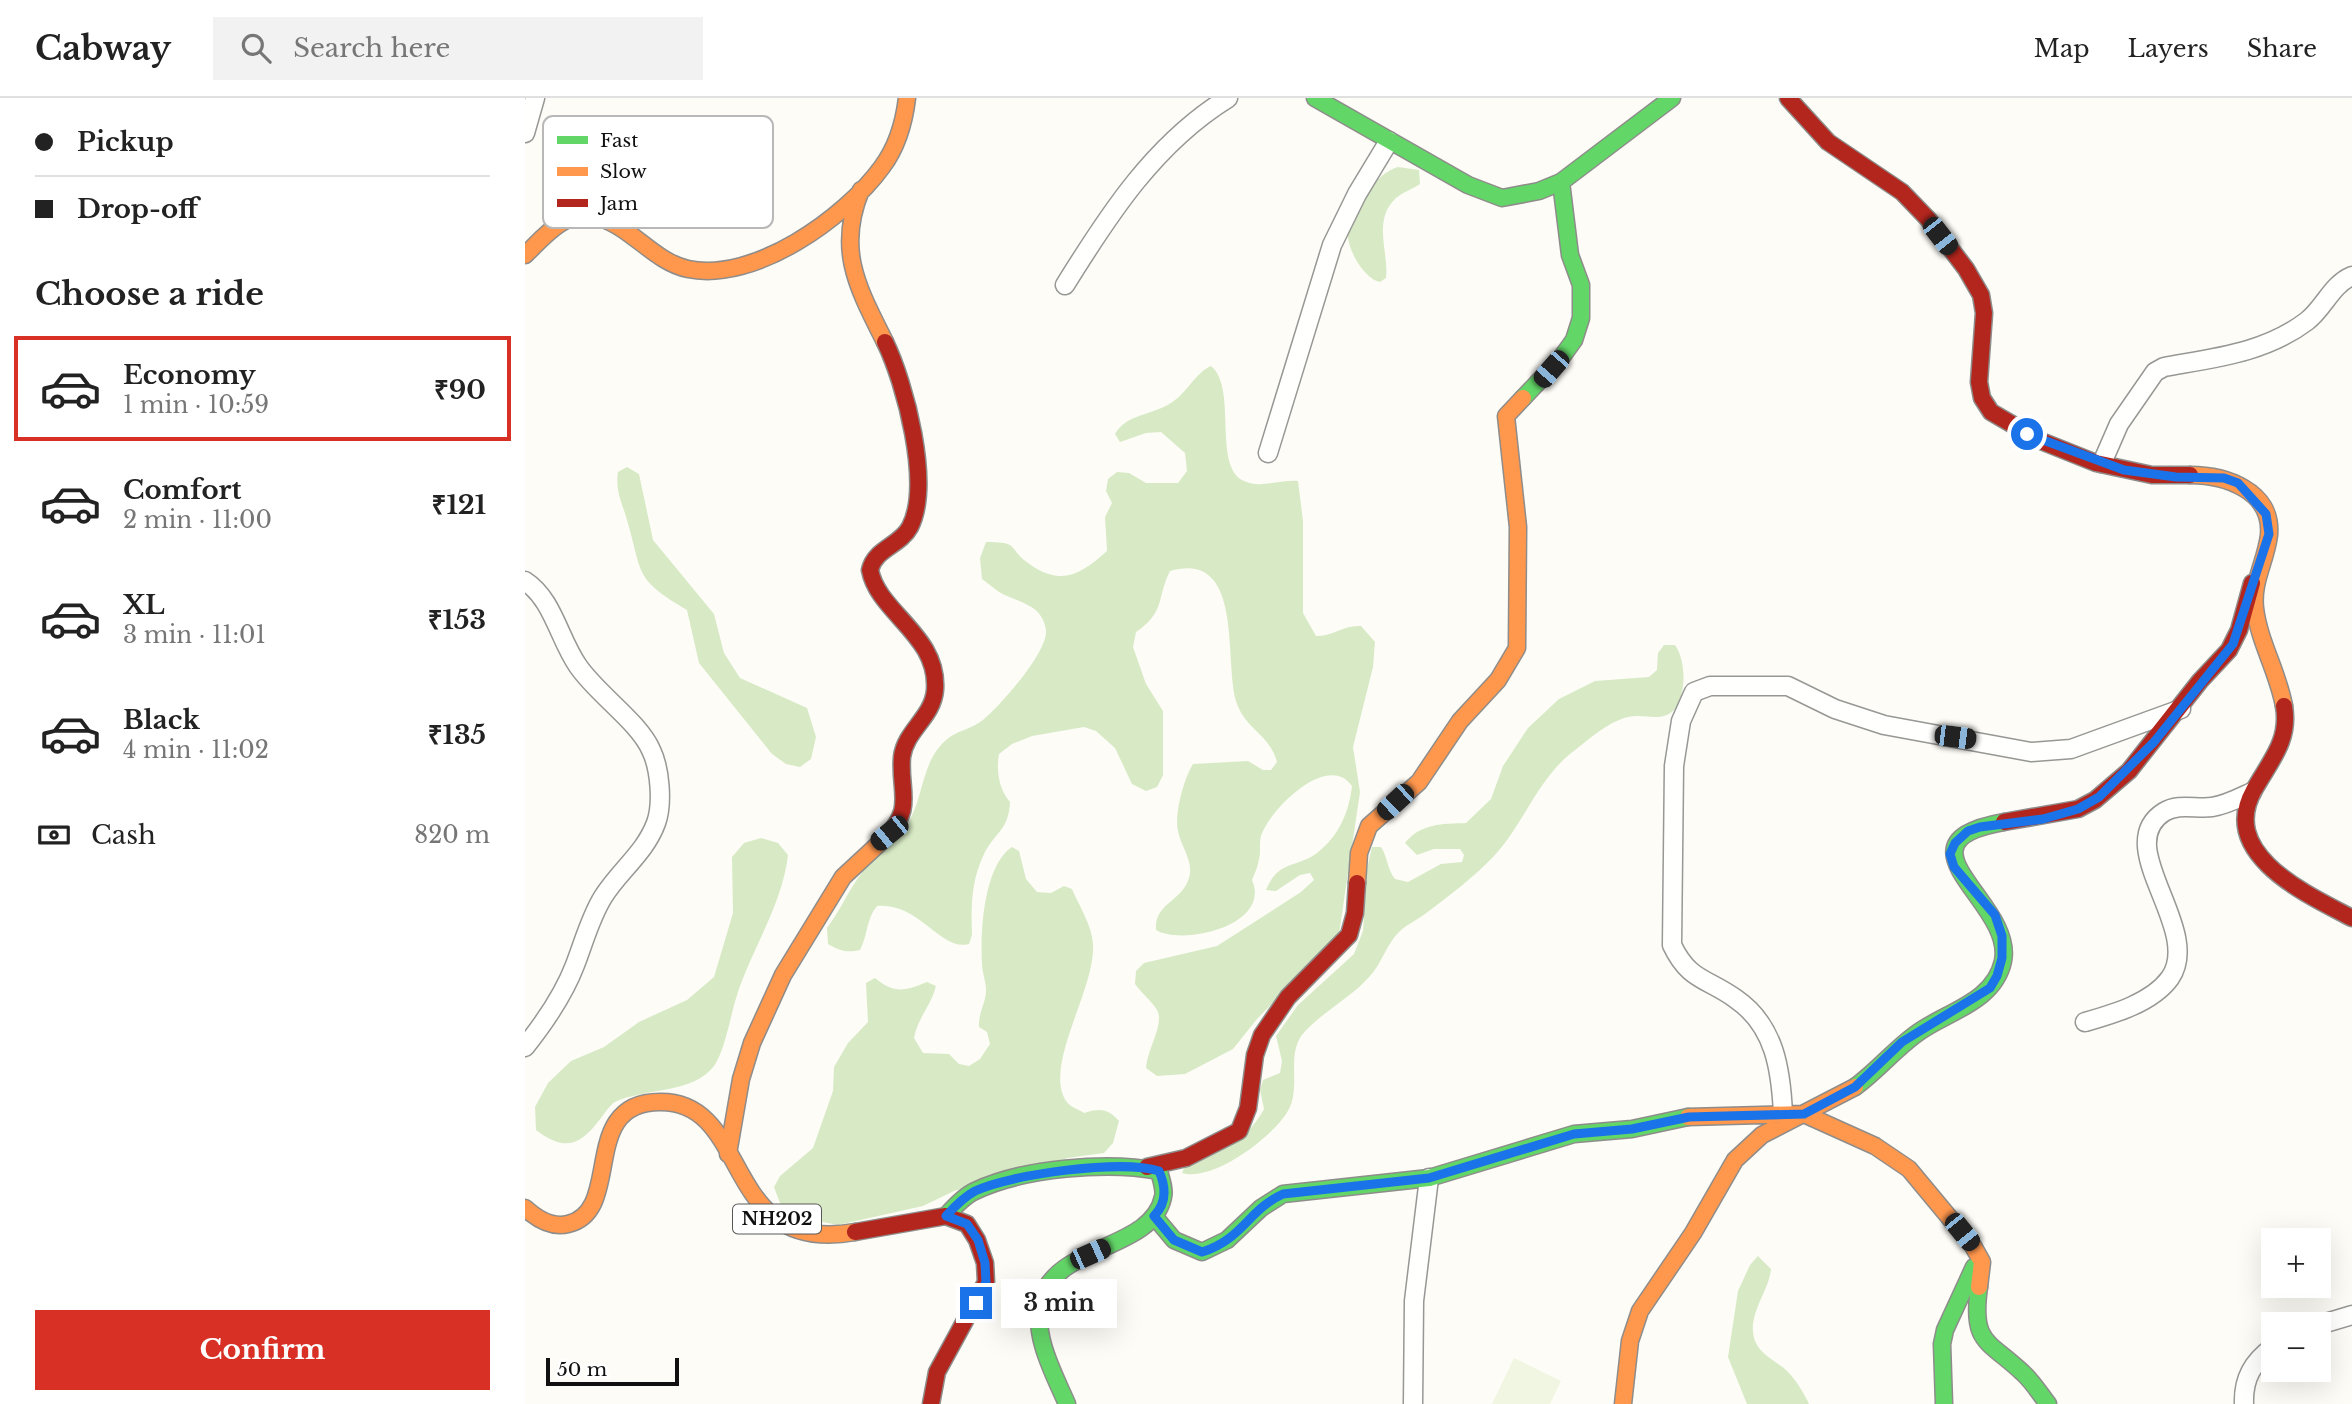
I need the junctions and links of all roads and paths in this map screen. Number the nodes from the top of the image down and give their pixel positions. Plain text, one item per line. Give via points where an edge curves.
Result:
1 (535, 98) edge
2 (907, 98) edge
3 (1228, 98) edge
4 (1315, 98) edge
5 (1672, 98) edge
6 (1797, 101) edge
7 (525, 133) edge
8 (1389, 141) junction
9 (1561, 182) junction
10 (861, 189) junction
11 (556, 228) edge
12 (617, 228) edge
13 (525, 255) edge
14 (2352, 276) edge
15 (1065, 285) dead end
16 (1268, 453) dead end
17 (2102, 463) junction
18 (2255, 576) junction
19 (525, 581) edge
20 (2181, 709) junction
21 (2252, 792) junction
22 (2352, 917) edge
23 (2085, 1022) dead end
24 (525, 1047) edge
25 (1783, 1114) junction
26 (1804, 1114) junction
27 (727, 1154) junction
28 (1147, 1167) junction
29 (1429, 1178) junction
30 (525, 1208) edge
31 (946, 1216) junction
32 (1154, 1216) junction
33 (1979, 1257) junction
34 (2352, 1315) edge
35 (2331, 1321) edge
36 (2261, 1359) edge
37 (930, 1404) edge
38 (1067, 1404) edge
39 (1413, 1404) edge
40 (1623, 1404) edge
41 (1944, 1404) edge
42 (2048, 1404) edge
43 (2244, 1404) edge

1 - 7 street
2 - 10 main road via 901,134 880,170
3 - 15 street via 1194,119 1163,149 1127,192
4 - 8 main road
5 - 9 main road
6 - 17 main road via 1828,142 1915,204 1973,280 1986,329 1978,375 1979,394 1988,411 2048,444
8 - 9 main road via 1468,185 1502,198
8 - 16 street via 1332,245
9 - 28 main road via 1570,254 1583,301 1574,340 1506,416 1518,527 1514,654 1419,782 1369,826 1359,853 1349,935 1288,997 1262,1035 1248,1108 1239,1130 1186,1158
10 - 12 main road via 776,254 723,272 705,273 665,261
10 - 27 main road via 850,220 848,248 857,280 903,383 910,412 917,510 906,533 879,551 870,567 872,581 921,643 936,687 933,706 904,747 906,793 901,818 844,876 775,988 736,1089
11 - 13 main road
14 - 17 street via 2293,330 2246,351 2155,372 2119,424
17 - 18 main road via 2148,474 2224,478 2238,483 2266,514 2269,534
18 - 20 main road via 2233,644
18 - 21 main road via 2256,615 2279,687 2285,731
19 - 24 street via 543,596 579,667 647,743 659,793 657,821 647,843 604,895 574,968
20 - 25 street via 2071,749 2031,752 1884,725 1835,709 1789,686 1710,686 1694,692 1681,721 1674,766 1672,945 1681,965 1738,999 1757,1018 1778,1060
20 - 26 main road via 2099,797 2043,819 1980,827 1955,843 1950,854 1954,867 1995,915 2002,936 1997,976 1978,998 1902,1042 1855,1087
21 - 22 main road via 2244,808 2243,827 2259,856 2283,877
21 - 23 street via 2212,807 2178,807 2164,812 2154,823 2147,852 2177,934 2176,964 2169,978 2149,995
25 - 26 main road
25 - 29 main road via 1689,1117 1632,1129 1574,1134
26 - 33 main road via 1902,1163
26 - 40 main road via 1777,1125 1747,1146 1640,1311 1628,1352
27 - 30 main road, NH202 via 703,1114 691,1107 673,1102 639,1105 619,1119 605,1141 597,1198 581,1222 553,1224 538,1220
27 - 31 main road, NH202 via 762,1207 803,1234 827,1237
28 - 31 main road via 1053,1172 1007,1181 975,1191
28 - 32 main road via 1159,1171 1163,1181 1165,1196
29 - 32 main road via 1283,1194 1264,1203 1223,1245 1202,1252 1174,1240
29 - 39 street via 1414,1301
31 - 37 main road via 967,1224 978,1240 986,1282 937,1372
32 - 38 main road via 1129,1236 1090,1254 1048,1282 1041,1300 1043,1338
33 - 41 main road via 1945,1330
33 - 42 main road via 1983,1268 1976,1317 1979,1333 2024,1374
34 - 35 street
36 - 43 street via 2246,1380

